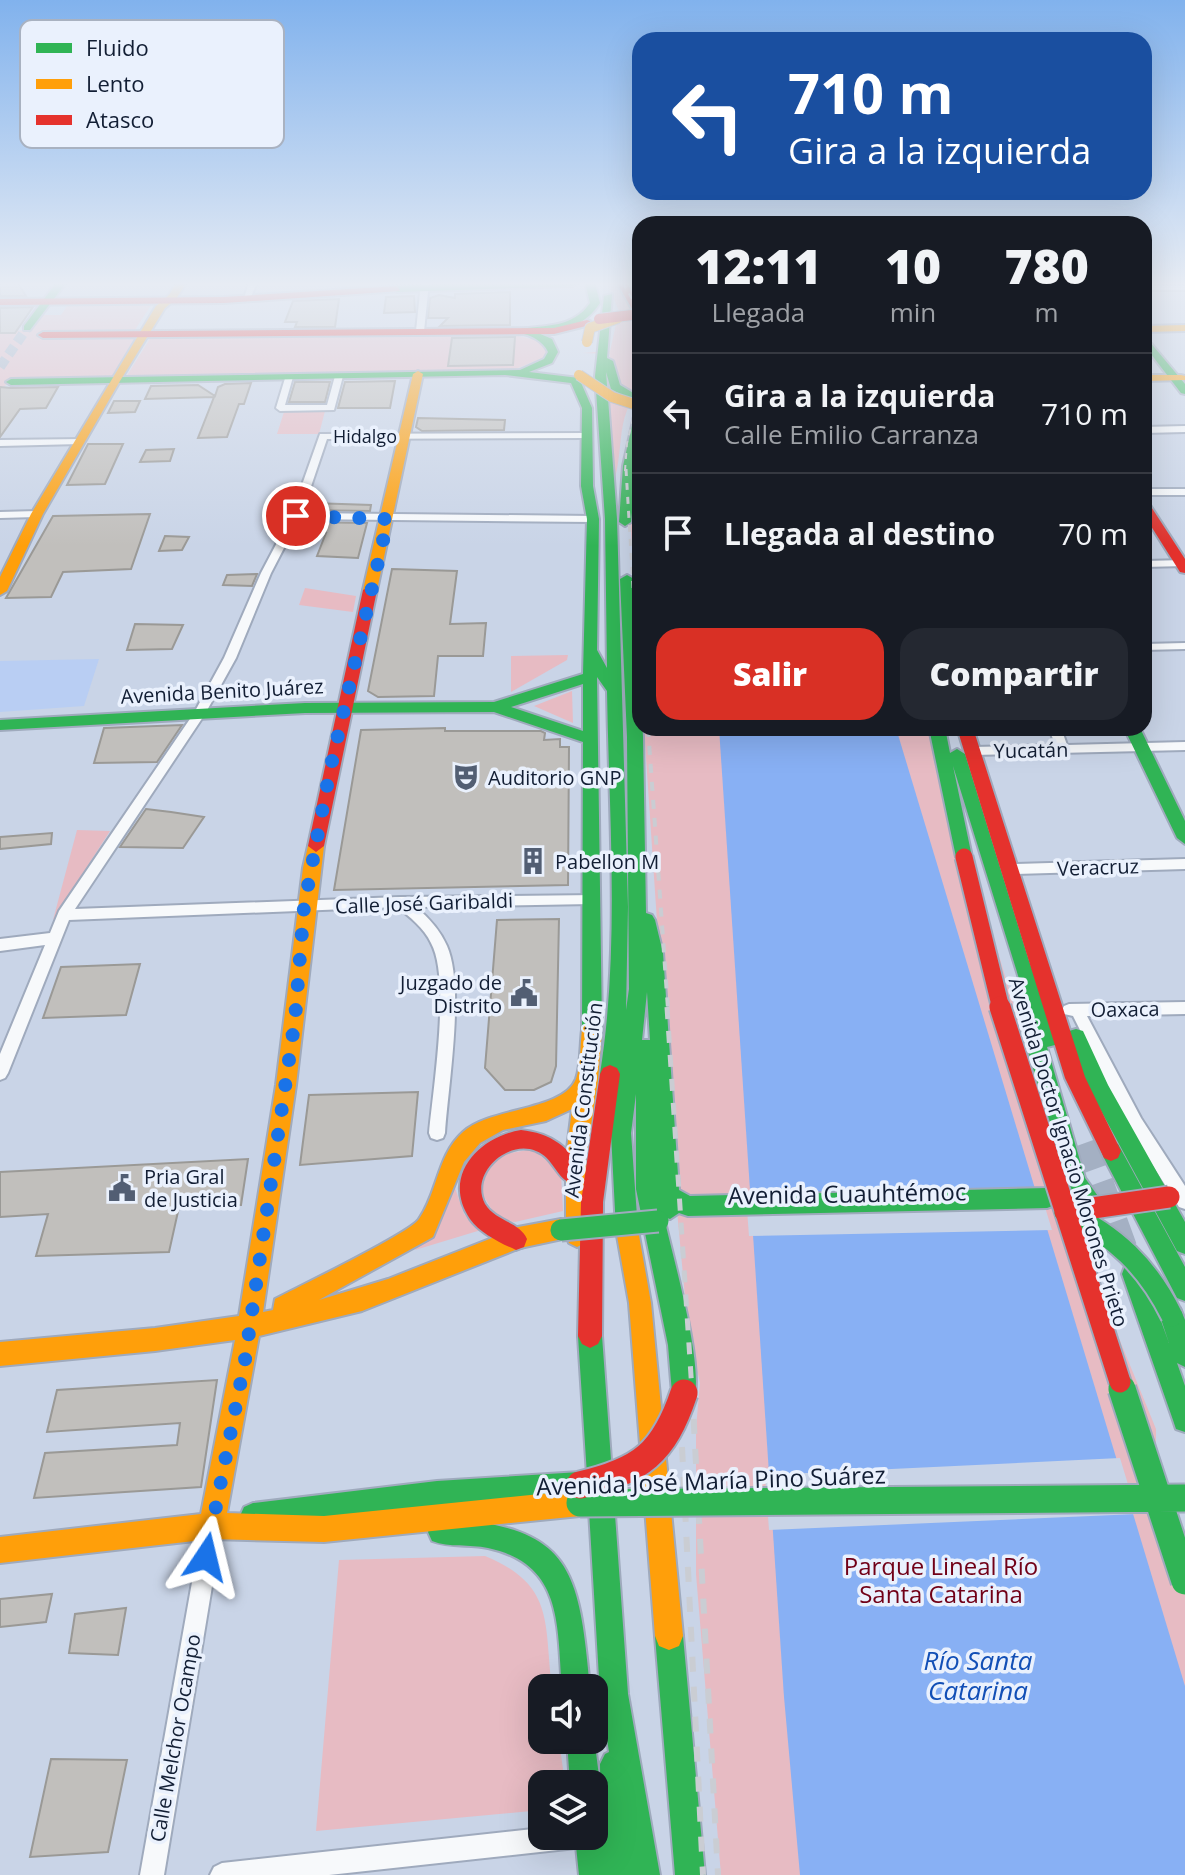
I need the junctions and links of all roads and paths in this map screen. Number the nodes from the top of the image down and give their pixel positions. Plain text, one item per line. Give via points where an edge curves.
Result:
1 (121, 370) edge
2 (518, 370) edge
3 (548, 370) edge
4 (561, 370) edge
5 (588, 370) edge
6 (599, 370) edge
7 (608, 370) edge
8 (513, 372) junction
9 (418, 374) junction
10 (339, 376) junction
11 (289, 377) junction
12 (1152, 379) edge
13 (115, 381) junction
14 (11, 382) dead end
15 (1182, 382) edge
16 (632, 399) edge
17 (632, 402) edge
18 (1185, 429) edge
19 (1152, 430) edge
20 (406, 435) junction
21 (594, 438) junction
22 (80, 441) junction
23 (0, 443) edge
24 (632, 458) edge
25 (632, 479) edge
26 (1152, 492) edge
27 (1185, 492) edge
28 (625, 505) junction
29 (37, 514) junction
30 (0, 515) edge
31 (296, 516) junction
32 (1152, 517) edge
33 (388, 519) junction
34 (593, 519) junction
35 (1152, 564) edge
36 (1184, 565) edge
37 (2, 582) edge
38 (1185, 646) edge
39 (1152, 647) edge
40 (590, 650) junction
41 (632, 667) edge
42 (590, 677) junction
43 (613, 692) junction
44 (495, 707) junction
45 (345, 708) junction
46 (199, 714) junction
47 (0, 725) edge
48 (944, 736) edge
49 (952, 736) edge
50 (963, 736) edge
51 (1058, 736) edge
52 (1136, 736) edge
53 (635, 737) joint
54 (590, 739) junction
55 (1185, 746) edge
56 (1142, 747) junction
57 (1063, 749) junction
58 (958, 753) junction
59 (618, 832) junction
60 (1185, 838) edge
61 (1185, 864) edge
62 (1012, 869) junction
63 (635, 891) junction
64 (592, 899) junction
65 (400, 902) junction
66 (304, 907) junction
67 (64, 915) junction
68 (53, 938) junction
69 (0, 945) edge
70 (1021, 965) junction
71 (1048, 987) junction
72 (638, 989) junction
73 (1185, 1008) edge
74 (1071, 1010) junction
75 (0, 1073) edge
76 (588, 1080) junction
77 (437, 1133) dead end
78 (1085, 1143) tunnel mouth
79 (572, 1174) junction
80 (1076, 1183) junction
81 (1180, 1196) edge
82 (1094, 1206) junction
83 (1065, 1212) junction
84 (676, 1217) junction
85 (516, 1239) junction
86 (1185, 1243) edge
87 (1133, 1274) tunnel mouth
88 (1185, 1290) edge
89 (283, 1307) junction
90 (589, 1322) junction
91 (249, 1323) junction
92 (0, 1354) edge
93 (1185, 1355) edge
94 (1185, 1420) edge
95 (580, 1494) junction
96 (1185, 1498) edge
97 (212, 1526) junction
98 (324, 1529) junction
99 (0, 1550) edge
100 (1185, 1581) edge
101 (575, 1674) edge
102 (614, 1694) junction
103 (528, 1842) edge
104 (591, 1850) edge
105 (152, 1875) edge
106 (222, 1875) edge
107 (594, 1875) edge
108 (617, 1875) edge
109 (645, 1875) edge
110 (690, 1875) edge

1 - 13 main road
2 - 8 main road
3 - 8 main road, bridge
4 - 17 main road, bridge
5 - 21 main road
6 - 21 main road, Avenida Constitución
7 - 16 main road via 613,386
8 - 9 main road
8 - 21 main road via 575,380
9 - 10 main road
9 - 20 main road, Calle Melchor Ocampo
10 - 11 main road
10 - 11 street via 331,408 280,408
11 - 13 main road
12 - 15 main road
13 - 14 main road
13 - 22 main road
18 - 19 street
20 - 21 street, Hidalgo
20 - 31 street, Hidalgo via 323,436
20 - 33 main road, Calle Melchor Ocampo
21 - 34 main road
21 - 43 main road, Avenida Constitución via 611,519
22 - 23 street
22 - 29 main road
24 - 28 main road, Avenida Constitución
25 - 28 main road
26 - 27 street
28 - 41 main road, Avenida Constitución
29 - 30 street
29 - 37 main road
31 - 33 street
31 - 46 street
32 - 36 main road
33 - 34 street
33 - 45 main road, Calle Melchor Ocampo
34 - 40 main road
35 - 36 street
38 - 39 street
40 - 42 main road
40 - 43 main road
42 - 44 main road, Avenida Benito Juárez
42 - 54 main road
43 - 59 main road, Avenida Constitución
44 - 45 main road, Avenida Benito Juárez
44 - 54 main road, Avenida Benito Juárez
45 - 46 main road, Avenida Benito Juárez
45 - 66 main road, Calle Melchor Ocampo
46 - 47 main road, Avenida Benito Juárez
46 - 67 street
48 - 58 main road, Avenida Doctor Ignacio Morones Prieto
49 - 58 main road
50 - 58 main road, Avenida Doctor Ignacio Morones Prieto
51 - 57 street
52 - 56 main road
53 - 59 main road
53 - 63 main road, Avenida Constitución
54 - 64 main road
55 - 56 street, Yucatán
56 - 57 street, Yucatán
56 - 60 main road
57 - 58 street, Yucatán
58 - 62 main road, Avenida Doctor Ignacio Morones Prieto
58 - 70 main road
58 - 100 main road, Avenida Doctor Ignacio Morones Prieto, bridge via 980,936
59 - 90 main road, Avenida Constitución via 616,1034 592,1202
61 - 62 street, Veracruz
62 - 71 main road, Avenida Doctor Ignacio Morones Prieto
63 - 72 main road, Avenida Constitución
63 - 84 main road via 654,953 669,1195
64 - 65 street, Calle José Garibaldi
64 - 76 main road
65 - 66 street, Calle José Garibaldi
65 - 77 street via 418,915 443,952 446,995
66 - 67 street, Calle José Garibaldi
66 - 91 main road, Calle Melchor Ocampo via 295,1019
67 - 68 street
68 - 69 street
68 - 75 street
70 - 78 main road
70 - 80 main road via 1043,1076
71 - 74 main road
71 - 88 main road, Avenida Doctor Ignacio Morones Prieto via 1085,1102
72 - 95 main road, bridge via 645,1030 647,1189 680,1345 684,1393 676,1424 651,1459
72 - 110 main road, Avenida Constitución via 621,1172 640,1303
73 - 74 street, Oaxaca
74 - 81 street
74 - 86 main road via 1100,1090
76 - 79 main road
76 - 89 main road via 580,1095 560,1111 499,1123 473,1136 452,1165 439,1209 425,1230
79 - 85 main road via 555,1148 527,1139 504,1142 482,1157 470,1180 474,1206
79 - 90 main road
80 - 82 main road
80 - 84 main road via 1047,1198
81 - 82 main road, Avenida Cuauhtémoc, bridge
82 - 83 main road, Avenida Cuauhtémoc, bridge
83 - 84 main road, Avenida Cuauhtémoc
83 - 93 main road, bridge via 1133,1250 1152,1273
84 - 85 main road, Avenida Cuauhtémoc, bridge
85 - 89 main road, Avenida Cuauhtémoc via 451,1249
85 - 91 main road, Avenida Cuauhtémoc via 305,1314
87 - 94 main road
89 - 91 main road, Avenida Cuauhtémoc
90 - 102 main road, Avenida Constitución
91 - 92 main road, Avenida Cuauhtémoc via 113,1345
91 - 97 main road, Calle Melchor Ocampo
95 - 96 main road, Avenida José María Pino Suárez, bridge
95 - 97 main road via 437,1494 262,1514
95 - 98 main road, Avenida José María Pino Suárez
97 - 98 main road, Avenida José María Pino Suárez
97 - 99 main road, Avenida José María Pino Suárez
97 - 105 street, Calle Melchor Ocampo
98 - 101 main road via 367,1538 468,1530 496,1534 533,1552 546,1561 568,1601
102 - 108 main road
102 - 109 main road, Avenida Constitución
103 - 106 street
104 - 107 main road

